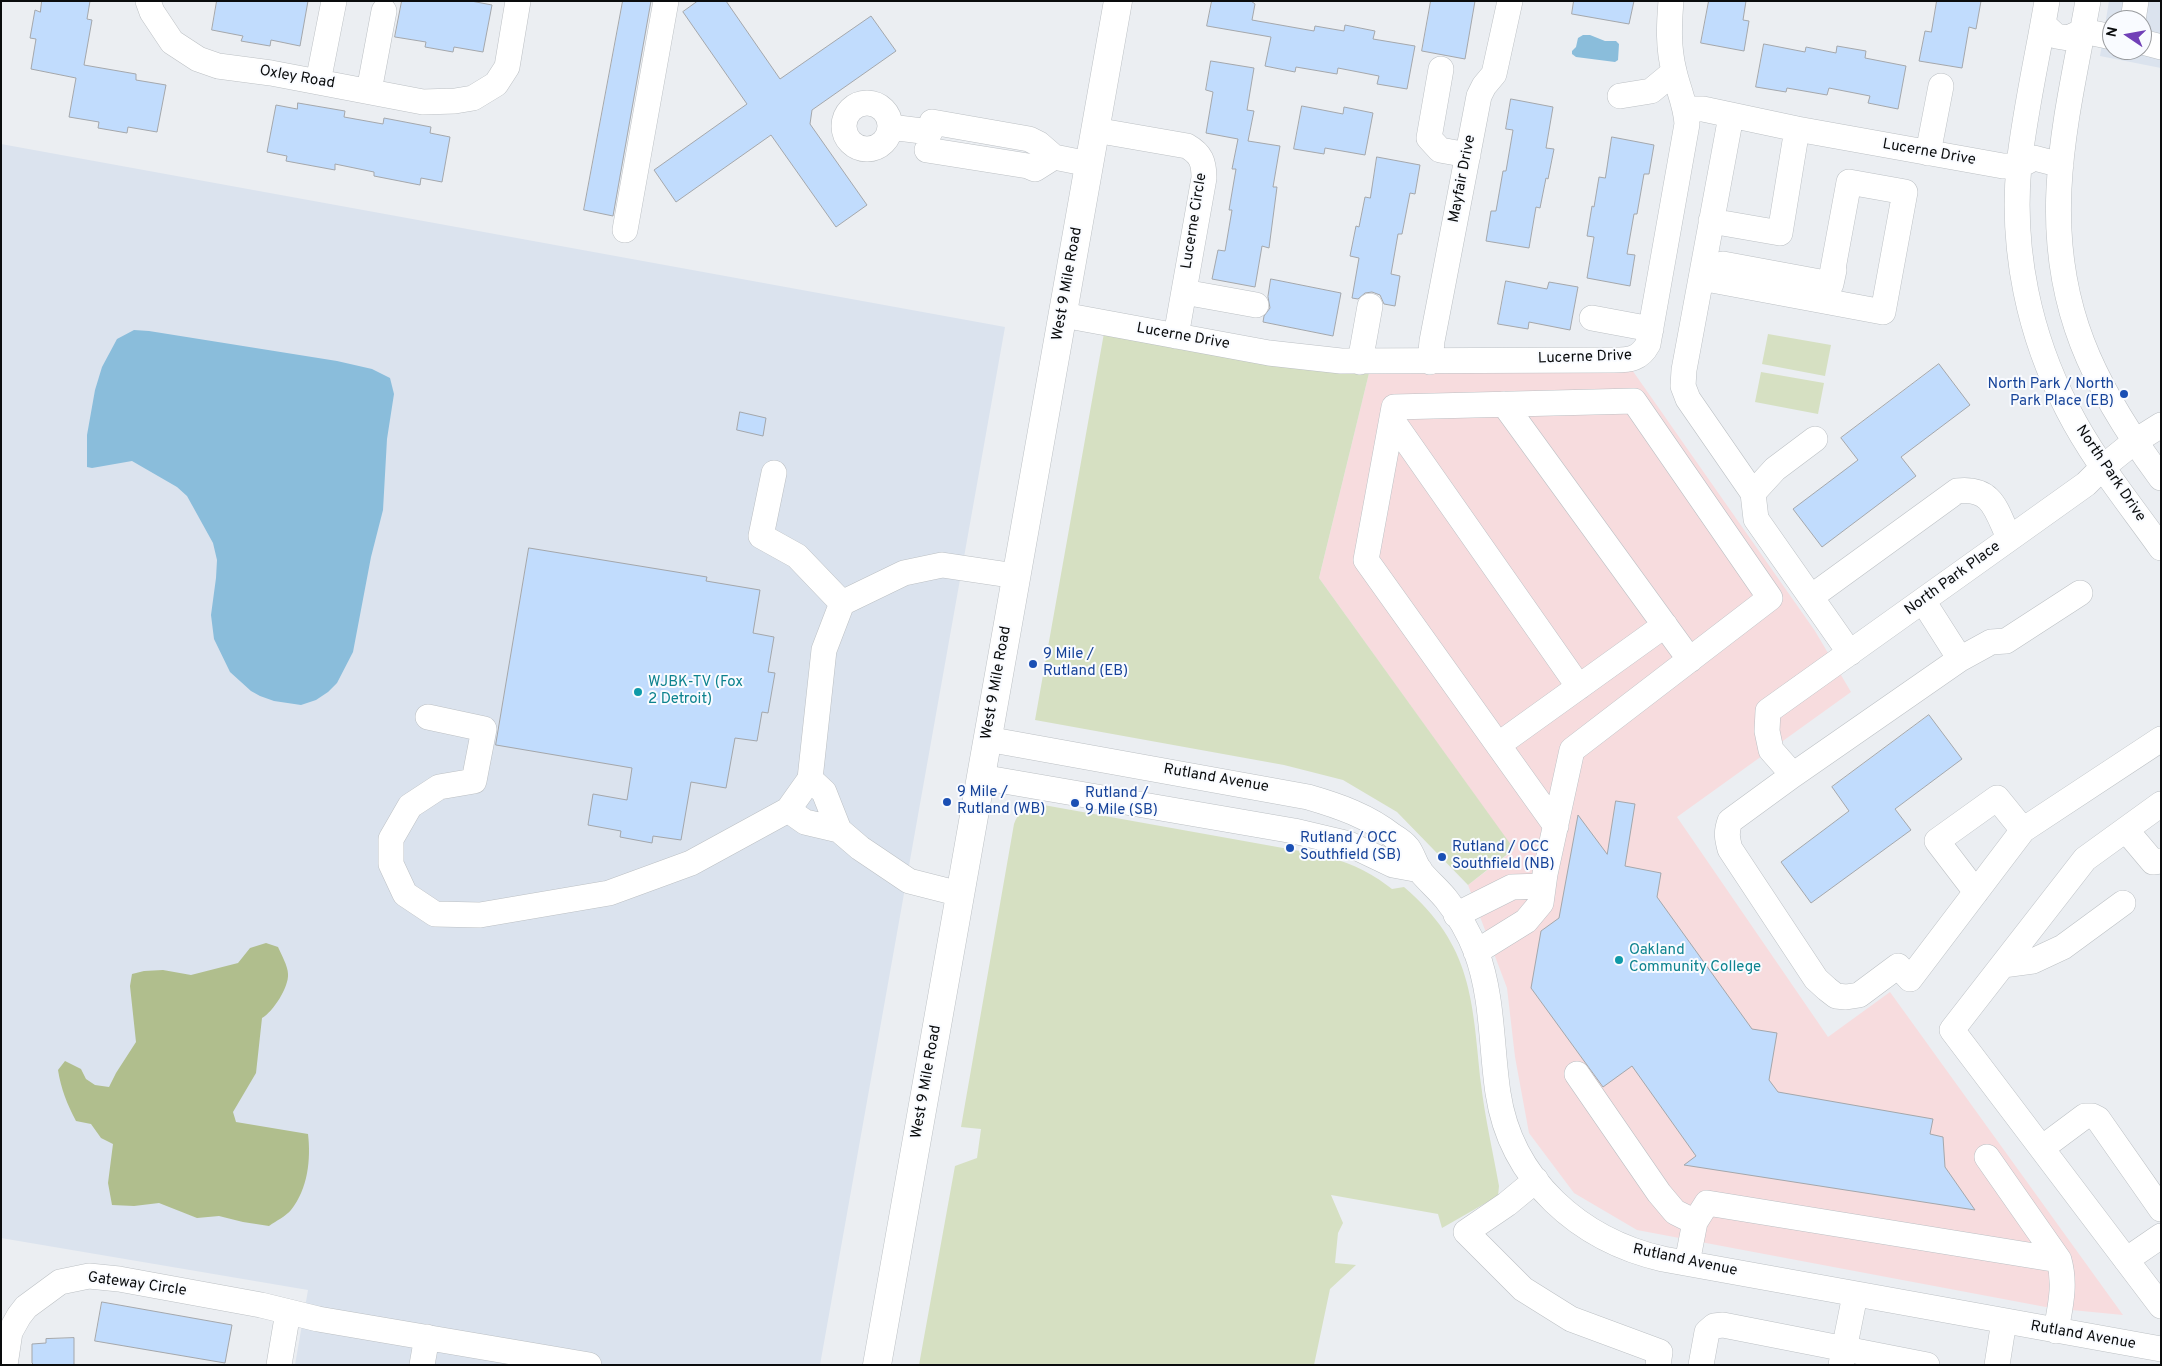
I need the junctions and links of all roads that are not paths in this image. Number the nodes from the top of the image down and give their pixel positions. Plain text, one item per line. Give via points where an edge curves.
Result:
1 (148, 1) edge
2 (334, 1) edge
3 (518, 1) edge
4 (666, 1) edge
5 (1118, 1) edge
6 (1510, 1) edge
7 (1671, 1) edge
8 (2088, 1) edge
9 (384, 11) dead end
10 (2045, 13) edge
11 (2083, 31) junction
12 (2102, 35) edge
13 (1441, 69) dead end
14 (1674, 72) junction
15 (318, 82) junction
16 (1941, 86) dead end
17 (369, 91) junction
18 (1620, 96) dead end
19 (1687, 109) junction
20 (1730, 116) junction
21 (890, 127) dead end
22 (1797, 129) junction
23 (1095, 130) junction
24 (1928, 153) junction
25 (1468, 155) junction
26 (1089, 164) junction
27 (2061, 165) junction
28 (2019, 166) junction
29 (1711, 221) junction
30 (625, 230) dead end
31 (1703, 269) junction
32 (1184, 292) junction
33 (1829, 293) junction
34 (1256, 305) dead end
35 (1370, 306) dead end
36 (1063, 315) junction
37 (1592, 318) dead end
38 (1651, 329) junction
39 (1176, 336) junction
40 (1360, 362) junction
41 (1430, 362) junction
42 (1504, 404) junction
43 (1392, 420) junction
44 (2161, 425) edge
45 (1815, 439) dead end
46 (2134, 442) junction
47 (2103, 466) junction
48 (774, 473) dead end
49 (2161, 478) edge
50 (1753, 493) junction
51 (2010, 538) junction
52 (2161, 548) edge
53 (1016, 576) junction
54 (2080, 593) dead end
55 (1810, 597) junction
56 (1923, 601) junction
57 (842, 603) junction
58 (1665, 625) junction
59 (1850, 653) junction
60 (1960, 659) junction
61 (1690, 660) junction
62 (1579, 687) junction
63 (428, 717) dead end
64 (987, 739) junction
65 (2161, 739) edge
66 (1498, 745) junction
67 (1793, 775) junction
68 (980, 776) junction
69 (1204, 777) junction
70 (810, 779) junction
71 (1285, 792) junction
72 (2161, 804) edge
73 (788, 810) junction
74 (1198, 814) junction
75 (1556, 826) junction
76 (1277, 828) junction
77 (839, 830) junction
78 (2023, 830) junction
79 (2126, 830) junction
80 (2161, 861) edge
81 (1420, 870) junction
82 (1543, 886) junction
83 (1976, 892) junction
84 (960, 894) junction
85 (2123, 903) dead end
86 (1456, 915) junction
87 (1476, 952) junction
88 (2003, 965) junction
89 (1577, 1074) dead end
90 (2042, 1148) junction
91 (1987, 1157) dead end
92 (1536, 1180) junction
93 (2161, 1209) edge
94 (1695, 1222) junction
95 (2161, 1236) edge
96 (2059, 1260) junction
97 (2126, 1260) junction
98 (1686, 1263) junction
99 (1855, 1295) junction
100 (2161, 1306) edge
101 (288, 1312) junction
102 (2004, 1321) junction
103 (2056, 1331) junction
104 (427, 1338) junction
105 (2160, 1344) edge
106 (1843, 1357) edge
107 (5, 1365) edge
108 (279, 1365) edge
109 (422, 1365) edge
110 (589, 1365) edge
111 (877, 1365) edge
112 (1658, 1365) edge
113 (1701, 1365) edge
114 (1927, 1365) edge
115 (1997, 1365) edge

1 - 15 street, Oxley Road via 172,42 198,59 218,66
2 - 15 street
3 - 17 street, Oxley Road via 507,67 496,84 474,98 424,102
4 - 30 street
5 - 23 main road, West 9 Mile Road
6 - 25 street, Mayfair Drive via 1494,74 1479,96
7 - 14 street via 1668,32
8 - 11 street
9 - 17 street
10 - 11 street, North Park Drive via 2056,36 2068,38
10 - 28 street, North Park Drive
11 - 12 street
11 - 27 street
13 - 25 street via 1429,138 1440,150
14 - 18 street via 1651,91
14 - 19 street
15 - 17 street, Oxley Road
16 - 24 street
19 - 20 street, Lucerne Drive via 1703,109
19 - 38 street, Lucerne Drive
20 - 22 street, Lucerne Drive
20 - 29 street
21 - 26 street via 930,135 1035,169 1054,157
22 - 24 street, Lucerne Drive
22 - 29 street via 1780,233
23 - 26 main road, West 9 Mile Road
23 - 32 street, Lucerne Circle via 1187,146 1197,152 1204,164
24 - 28 street, Lucerne Drive
25 - 41 street, Mayfair Drive
26 - 36 main road, West 9 Mile Road
27 - 28 street via 2034,158
27 - 46 street via 2058,216 2068,297 2090,362
28 - 47 street, North Park Drive via 2017,202 2022,269 2039,345 2068,412
29 - 31 street
31 - 33 street
31 - 50 street via 1684,370 1684,386 1688,399
32 - 34 street
32 - 39 street, Lucerne Circle
33 - 33 street via 1883,312 1905,192 1849,182
35 - 40 street
36 - 39 street, Lucerne Drive
36 - 53 main road, West 9 Mile Road
37 - 38 street
38 - 41 street, Lucerne Drive via 1643,354 1627,360
39 - 40 street, Lucerne Drive via 1295,357
40 - 41 street, Lucerne Drive
42 - 43 street via 1394,407
42 - 58 street
42 - 61 street via 1634,401 1770,598
43 - 62 street
43 - 66 street via 1366,560
44 - 46 street, North Park Place
45 - 50 street via 1775,469
46 - 47 street, North Park Place
46 - 49 street
47 - 51 street, North Park Place via 2091,480
47 - 52 street, North Park Drive
48 - 57 street via 761,536 797,556
50 - 55 street via 1756,519
51 - 55 street via 1989,499 1980,492 1957,491
51 - 56 street, North Park Place
53 - 57 street via 942,565 904,573
53 - 64 main road, West 9 Mile Road
54 - 60 street via 2006,641 1991,642
55 - 59 street
56 - 59 street, North Park Place
56 - 60 street
57 - 70 street via 824,650
58 - 61 street
58 - 62 street
59 - 67 street, North Park Place via 1768,711 1767,731 1771,750
60 - 67 street
61 - 75 street via 1572,750
62 - 66 street
63 - 73 street via 484,728 474,782 439,787 410,806 391,839 391,864 405,894 435,914 480,915 609,893 691,863
64 - 68 main road, West 9 Mile Road
64 - 69 street, Rutland Avenue
65 - 78 street
66 - 75 street
67 - 83 street via 1730,821 1727,839 1730,849 1816,979 1836,996 1859,995 1898,966 1910,979
68 - 74 street
68 - 84 main road, West 9 Mile Road
69 - 71 street, Rutland Avenue
69 - 74 street
70 - 73 street
70 - 77 street via 824,792
71 - 76 street
71 - 81 street, Rutland Avenue via 1347,809 1380,826 1407,846
72 - 79 street
73 - 77 street via 805,822
74 - 76 street
75 - 82 street
76 - 81 street via 1349,844 1392,865
77 - 84 street via 909,881
78 - 83 street
78 - 83 street via 1997,798 1936,841
79 - 80 street via 2153,862
79 - 88 street via 2085,859
81 - 86 street, Rutland Avenue
82 - 86 street via 1512,887
82 - 87 street via 1541,903 1526,921
84 - 111 main road, West 9 Mile Road
85 - 88 street via 2063,947 2033,961
86 - 87 street, Rutland Avenue
87 - 92 street, Rutland Avenue via 1489,1006 1503,1116 1518,1151
88 - 90 street via 1952,1030
89 - 94 street via 1659,1193 1675,1212
90 - 93 street via 2085,1116 2098,1119
90 - 97 street
91 - 96 street
92 - 98 street, Rutland Avenue via 1572,1218 1606,1240 1644,1255
92 - 112 street via 1466,1232 1523,1289 1571,1320 1660,1352
94 - 96 street via 1707,1203
94 - 98 street
95 - 97 street
96 - 103 street via 2063,1290
97 - 100 street
98 - 99 street, Rutland Avenue
99 - 102 street, Rutland Avenue
99 - 106 street
101 - 104 street, Gateway Circle
101 - 107 street, Gateway Circle via 120,1279 76,1277 49,1288 19,1316 10,1332
101 - 108 street
102 - 103 street, Rutland Avenue
102 - 115 street
103 - 105 street, Rutland Avenue
104 - 109 street
104 - 110 street, Gateway Circle
106 - 113 street via 1723,1325 1714,1326 1707,1332
106 - 114 street

